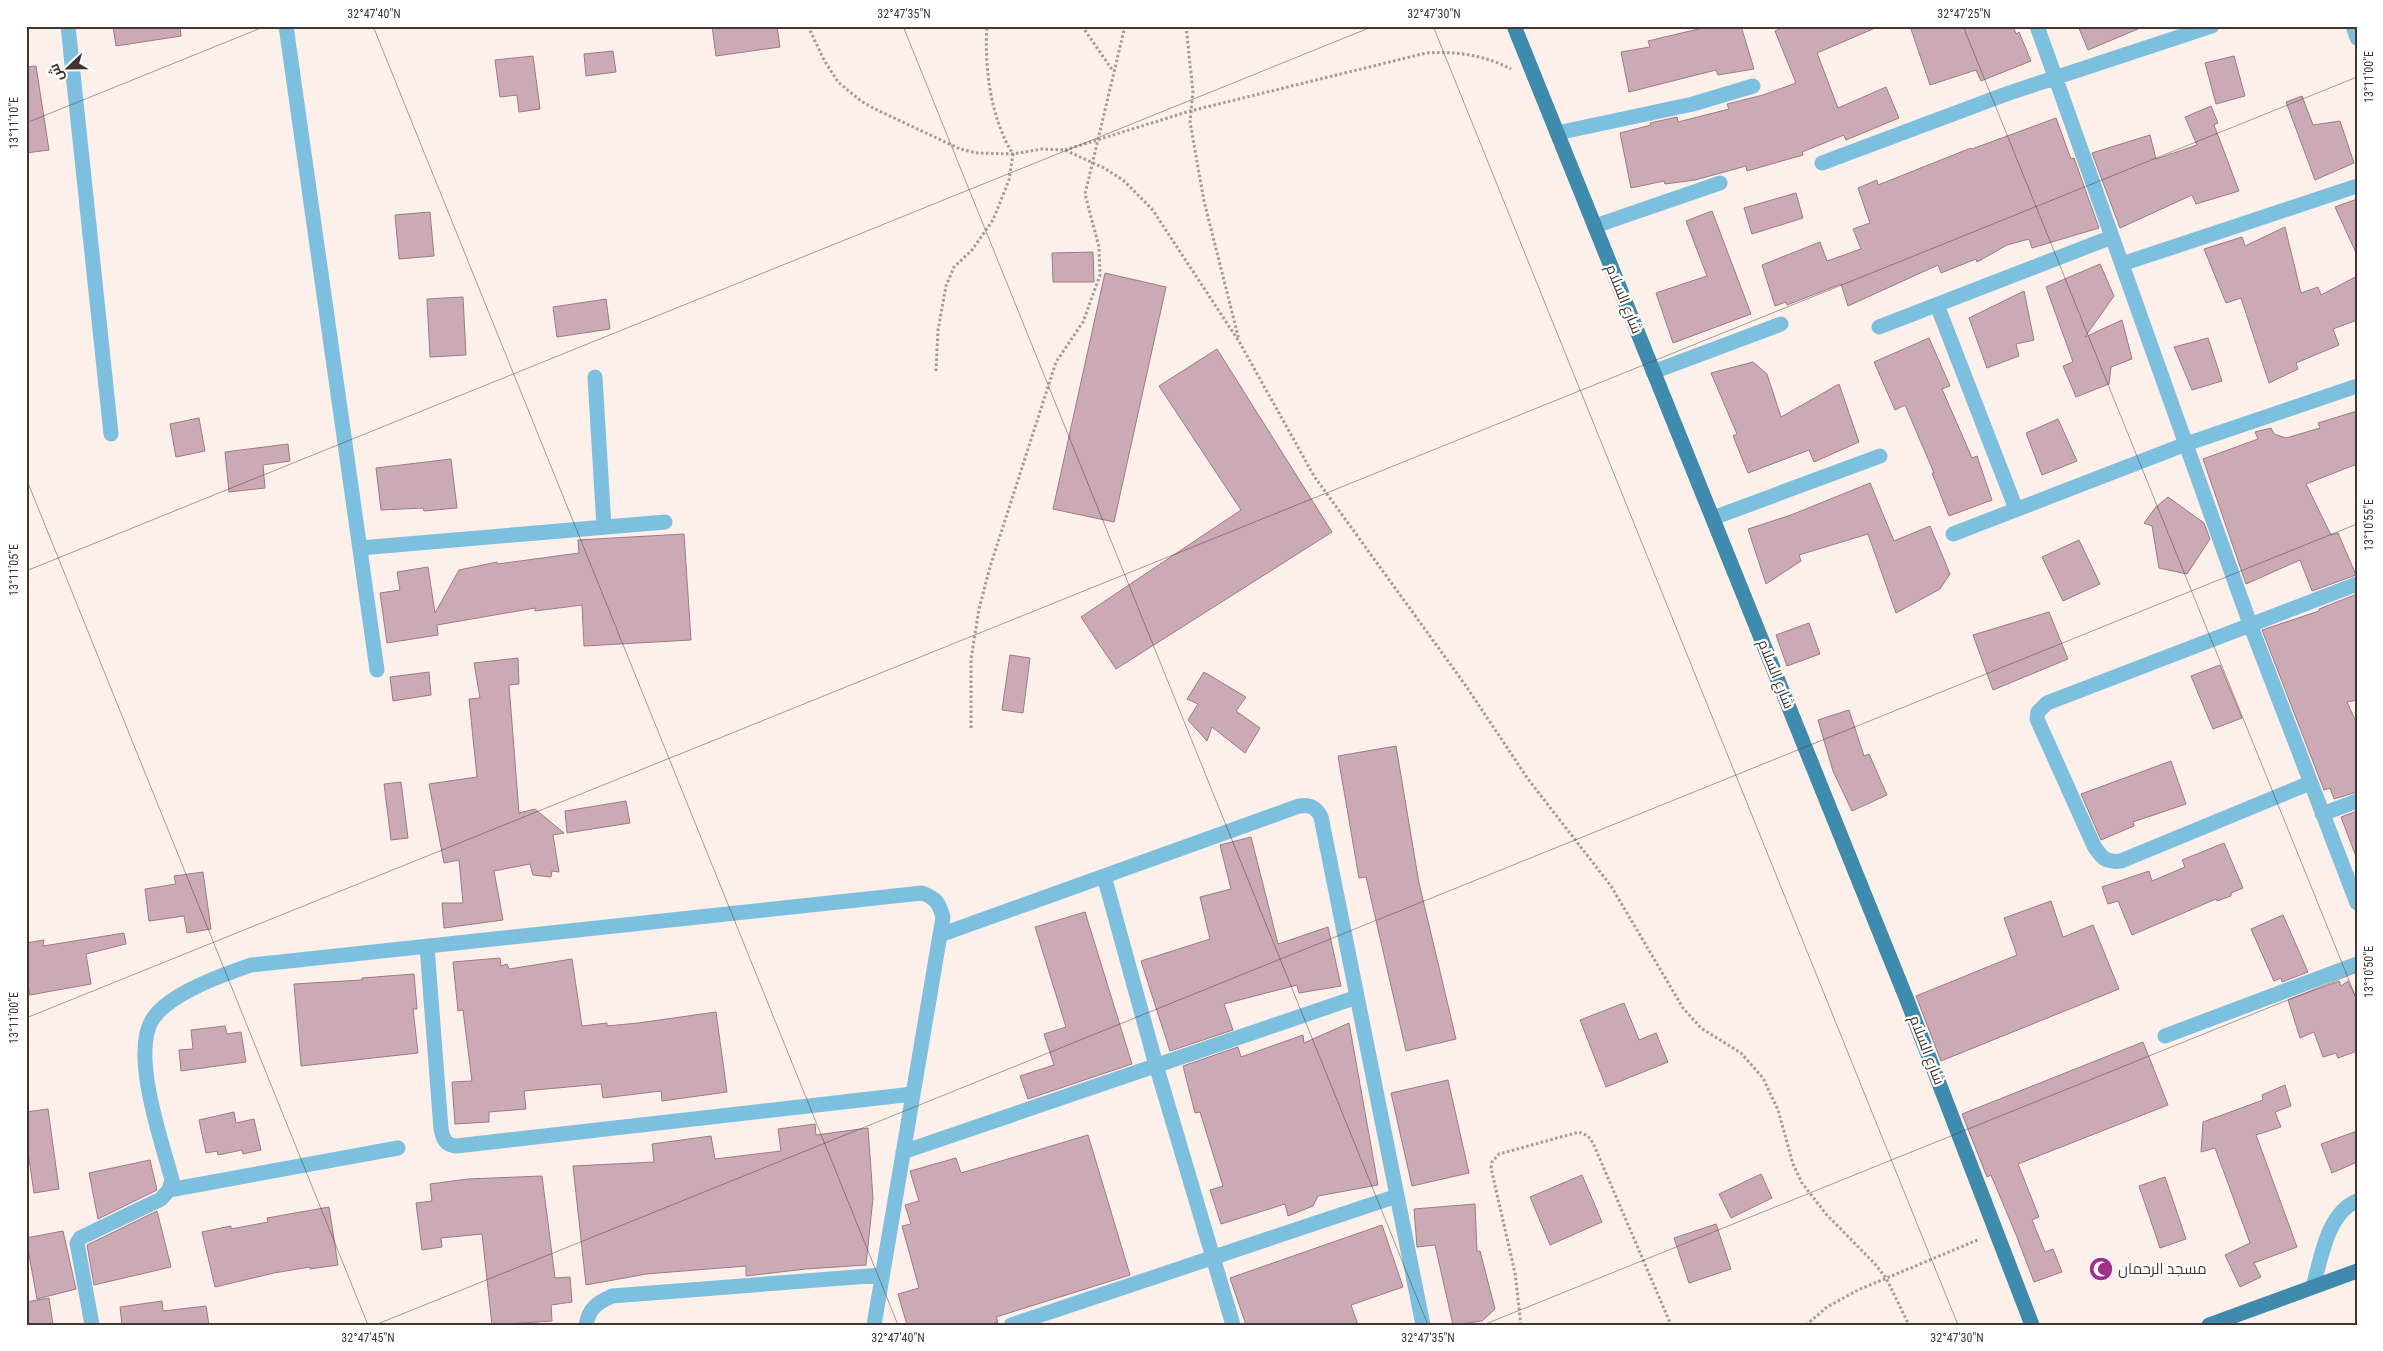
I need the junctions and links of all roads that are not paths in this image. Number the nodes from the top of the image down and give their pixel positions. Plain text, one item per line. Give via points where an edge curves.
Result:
1 (68, 26) edge
2 (286, 26) edge
3 (1514, 26) edge
4 (2038, 26) edge
5 (2212, 26) edge
6 (2353, 26) edge
7 (2357, 38) edge
8 (2056, 78) junction
9 (1754, 86) dead end
10 (1557, 133) junction
11 (1822, 163) dead end
12 (1720, 182) dead end
13 (2357, 186) edge
14 (1594, 226) junction
15 (2112, 237) junction
16 (2122, 264) junction
17 (1937, 305) junction
18 (1781, 324) dead end
19 (1879, 327) dead end
20 (1653, 372) junction
21 (595, 377) dead end
22 (2357, 386) edge
23 (111, 434) dead end
24 (2186, 444) junction
25 (1880, 456) dead end
26 (2016, 509) junction
27 (1712, 518) junction
28 (665, 522) dead end
29 (604, 527) junction
30 (1953, 534) dead end
31 (360, 548) junction
32 (2357, 584) edge
33 (2250, 624) junction
34 (377, 670) dead end
35 (2310, 783) junction
36 (2357, 801) edge
37 (2322, 814) junction
38 (1104, 876) junction
39 (2357, 903) edge
40 (940, 935) junction
41 (427, 947) junction
42 (2357, 964) edge
43 (1357, 997) junction
44 (2165, 1036) dead end
45 (1156, 1065) junction
46 (913, 1094) junction
47 (398, 1148) dead end
48 (903, 1152) junction
49 (169, 1190) junction
50 (1397, 1196) junction
51 (2357, 1201) edge
52 (1212, 1257) junction
53 (2357, 1271) edge
54 (882, 1275) junction
55 (2313, 1287) junction
56 (92, 1325) edge
57 (586, 1325) edge
58 (874, 1325) edge
59 (1011, 1325) edge
60 (1233, 1325) edge
61 (1423, 1325) edge
62 (2032, 1325) edge
63 (2209, 1325) edge

1 - 23 street
2 - 31 street
3 - 10 main road, شارع السلام
4 - 8 street
5 - 8 street
6 - 7 street
8 - 11 street
8 - 15 street
9 - 10 street via 1693,104
10 - 14 main road, شارع السلام
12 - 14 street
13 - 16 street
14 - 20 main road, شارع السلام
15 - 16 street
15 - 17 street
16 - 24 street
17 - 19 street
17 - 26 street
18 - 20 street
20 - 27 main road, شارع السلام
21 - 29 street
22 - 24 street
24 - 26 street
24 - 33 street
25 - 27 street
26 - 30 street
27 - 62 main road, شارع السلام via 1903,991
28 - 29 street
29 - 31 street
31 - 34 street
32 - 33 street
33 - 35 street
33 - 35 street via 2047,703 2038,712 2037,720 2094,846 2103,859 2111,862 2121,861
35 - 37 street
36 - 37 street
37 - 39 street
38 - 40 street
38 - 43 street via 1300,806 1315,808 1321,817
38 - 45 street
40 - 41 street via 943,917 940,904 922,893
40 - 46 street
41 - 46 street via 441,1130 443,1140 449,1145
41 - 49 street via 251,965 181,994 153,1019 147,1031 147,1085 172,1180
42 - 44 street
43 - 45 street
43 - 50 street
45 - 48 street
45 - 52 street
46 - 48 street
47 - 49 street
48 - 54 street
49 - 56 street via 161,1199 80,1238 77,1243
50 - 52 street
50 - 61 street
51 - 55 street via 2340,1211 2332,1224
52 - 59 street
52 - 60 street
53 - 55 main road
54 - 57 street via 612,1296 598,1303 588,1314
54 - 58 street
55 - 63 main road

